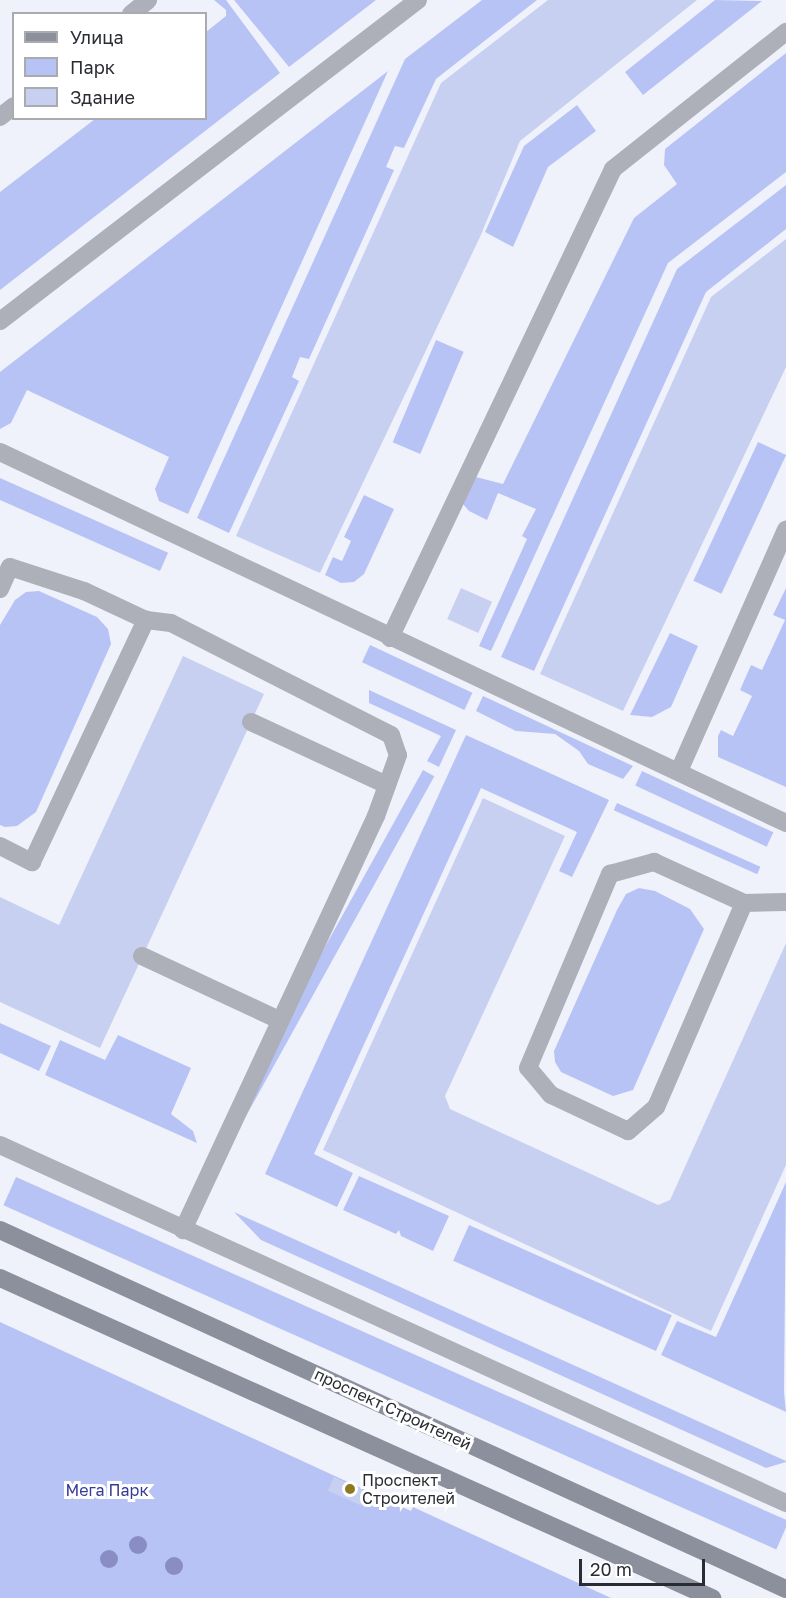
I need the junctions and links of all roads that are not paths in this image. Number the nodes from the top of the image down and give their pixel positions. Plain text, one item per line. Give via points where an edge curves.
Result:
1 (148, 0) edge
2 (418, 0) edge
3 (133, 12) edge
4 (786, 32) edge
5 (12, 108) edge
6 (0, 117) edge
7 (0, 321) edge
8 (0, 452) edge
9 (786, 530) edge
10 (0, 589) edge
11 (146, 620) junction
12 (390, 638) junction
13 (251, 722) dead end
14 (680, 771) junction
15 (387, 785) junction
16 (786, 823) edge
17 (0, 846) edge
18 (786, 902) edge
19 (744, 903) junction
20 (142, 956) dead end
21 (279, 1020) junction
22 (0, 1145) edge
23 (0, 1230) edge
24 (183, 1230) junction
25 (0, 1278) edge
26 (786, 1503) edge
27 (786, 1588) edge
28 (712, 1598) edge

1 - 3 street
2 - 7 street
4 - 12 street via 612,170
5 - 6 street
8 - 12 street
9 - 14 street
10 - 11 street via 10,567 84,591
11 - 15 street via 171,623 391,735 398,755
11 - 17 street via 32,862
12 - 14 street via 652,762
13 - 15 street
14 - 16 street
15 - 21 street
18 - 19 street
19 - 19 street via 654,862 610,874 528,1068 551,1095 628,1131 656,1107
20 - 21 street
21 - 24 street
22 - 24 street
23 - 27 street, проспект Строителей
24 - 26 street
25 - 28 street

